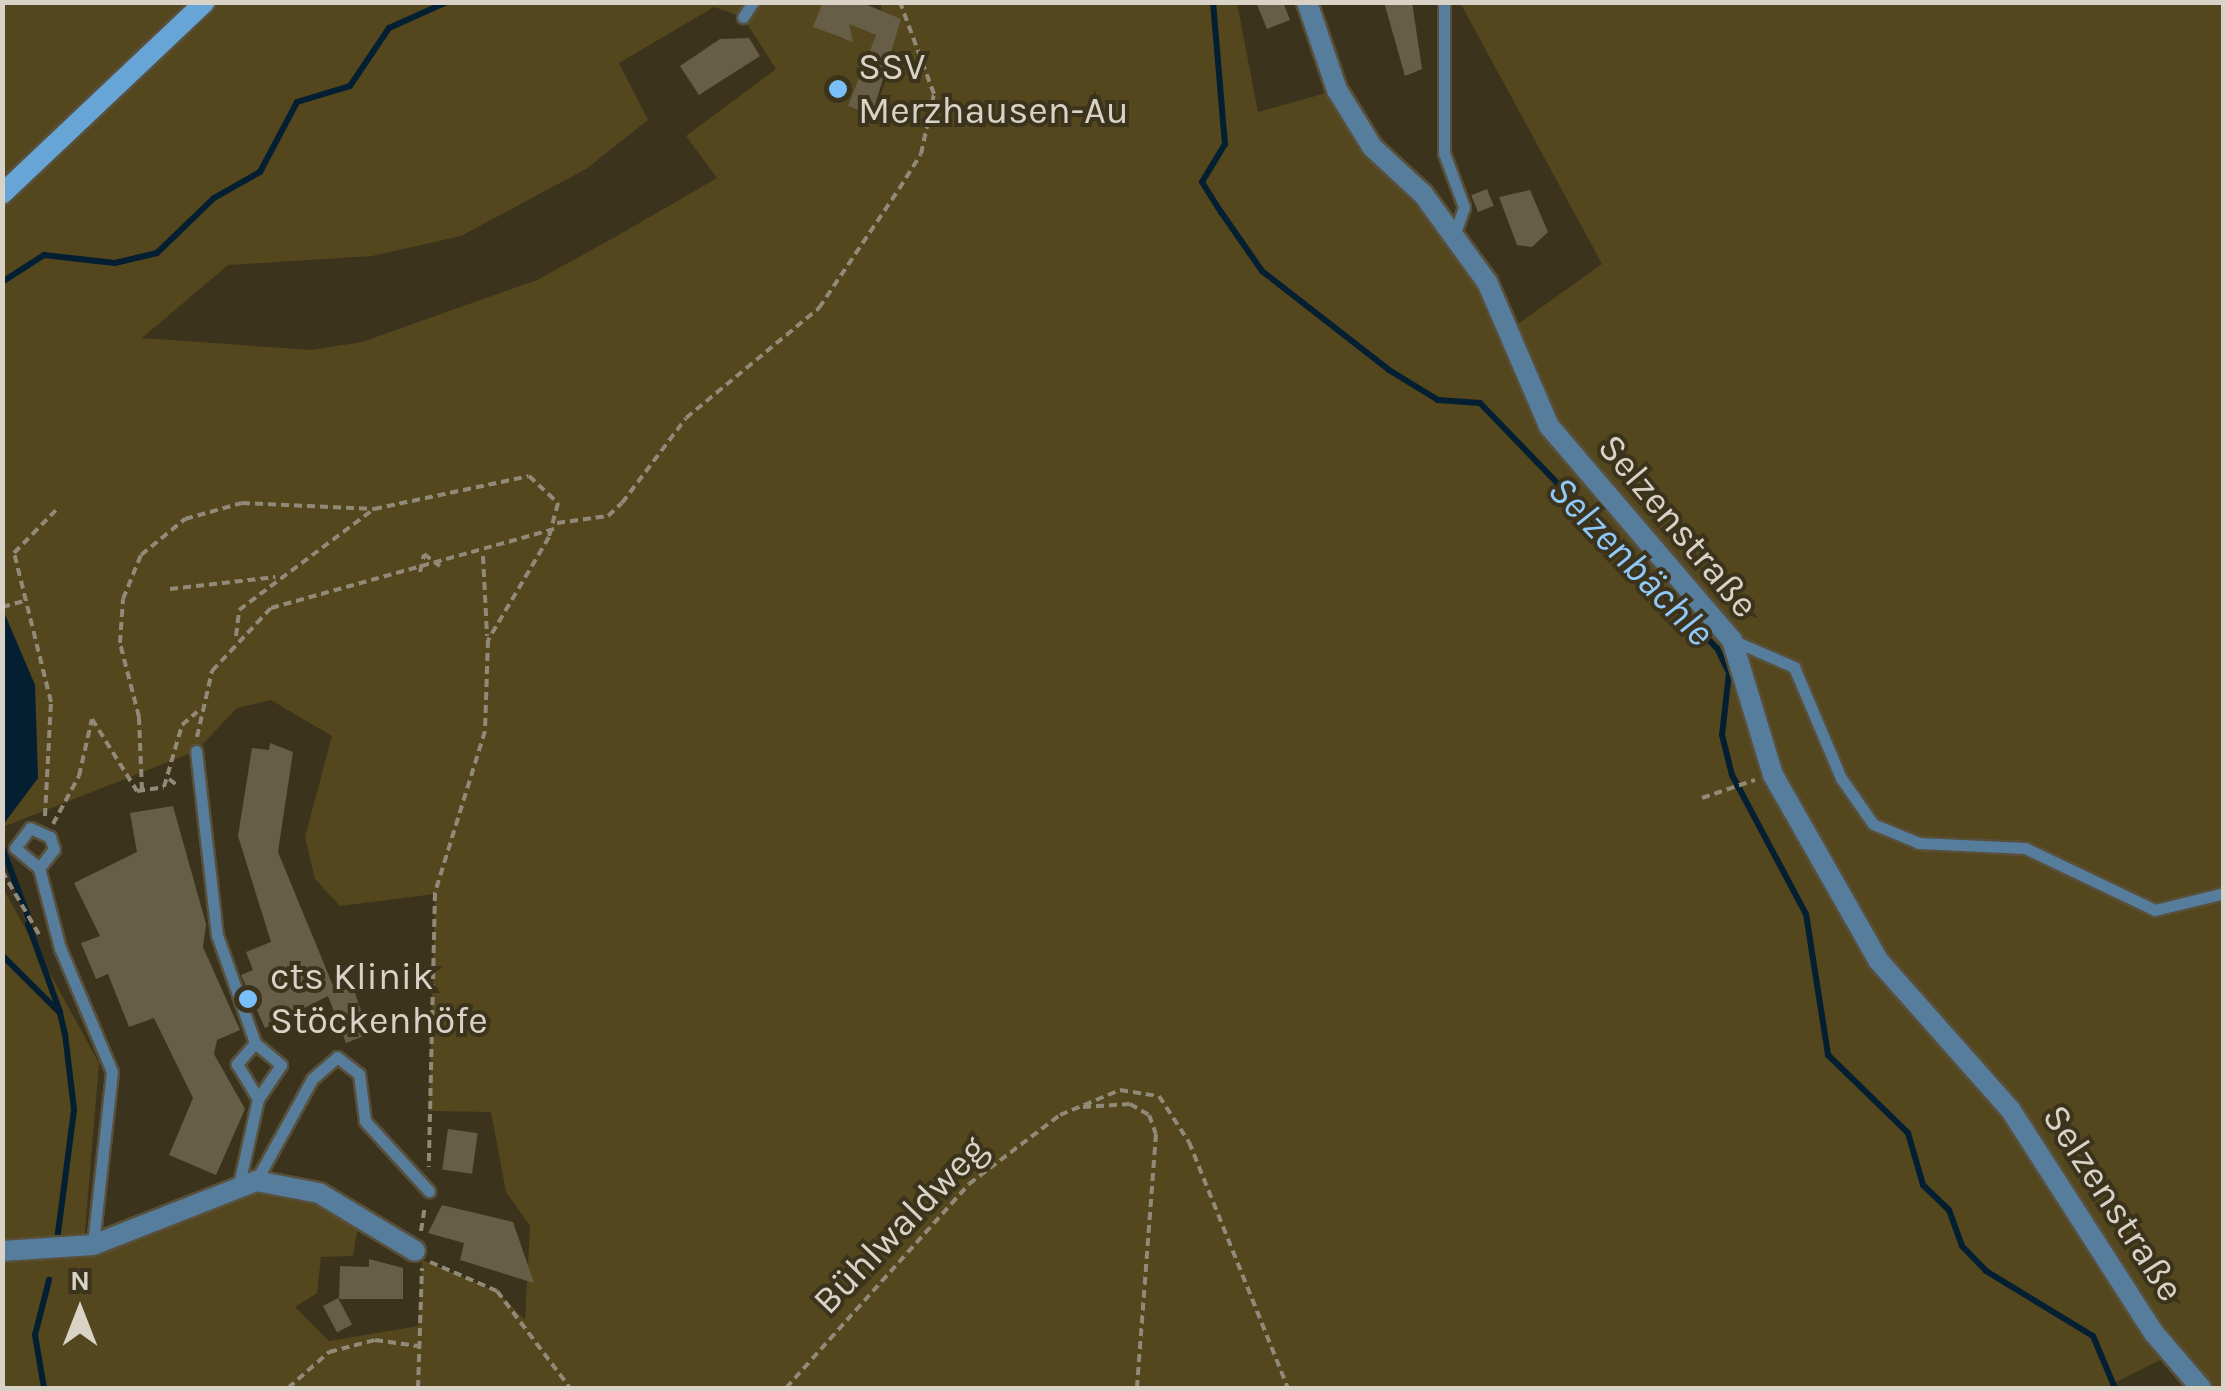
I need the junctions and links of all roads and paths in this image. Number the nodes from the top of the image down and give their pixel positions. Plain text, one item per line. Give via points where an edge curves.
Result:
1 (206, 2) edge
2 (753, 2) edge
3 (900, 2) edge
4 (1307, 2) edge
5 (1444, 2) edge
6 (743, 17) dead end
7 (2, 194) edge
8 (1455, 233) junction
9 (374, 509) junction
10 (56, 510) dead end
11 (555, 526) junction
12 (483, 556) junction
13 (440, 566) junction
14 (420, 572) junction
15 (274, 577) junction
16 (170, 589) dead end
17 (24, 601) junction
18 (3, 607) edge
19 (236, 636) junction
20 (488, 640) junction
21 (1732, 640) junction
22 (197, 712) junction
23 (196, 751) joint
24 (168, 779) junction
25 (1755, 780) dead end
26 (178, 786) dead end
27 (142, 790) junction
28 (1702, 798) dead end
29 (44, 830) junction
30 (39, 868) junction
31 (2, 871) edge
32 (2224, 894) edge
33 (60, 948) junction
34 (255, 1043) junction
35 (258, 1100) junction
36 (1079, 1108) junction
37 (247, 1183) junction
38 (428, 1190) junction
39 (93, 1246) junction
40 (2, 1251) edge
41 (419, 1251) junction
42 (418, 1346) junction
43 (288, 1388) edge
44 (418, 1388) edge
45 (570, 1388) edge
46 (786, 1388) edge
47 (1137, 1388) edge
48 (1288, 1388) edge
49 (2201, 1388) edge

1 - 7 main road
2 - 6 lane
3 - 11 path via 934,94 921,154 899,189 818,308 686,418 622,503 608,516
4 - 8 street, Selzenstraße via 1337,90 1372,147
5 - 8 lane via 1444,153 1464,207
8 - 21 street, Selzenstraße via 1511,330 1549,426
9 - 11 path via 529,476 553,492
9 - 15 path
9 - 27 path via 242,502 185,520 142,555 122,600 120,643 139,717
10 - 17 path via 14,552
11 - 12 path
11 - 20 path
12 - 13 path
12 - 20 path
13 - 14 path
13 - 14 path via 424,554
14 - 19 path via 290,600
15 - 16 path
15 - 19 path via 238,610
17 - 18 path
17 - 29 path via 52,702
19 - 22 path
20 - 38 path via 485,732 435,893
21 - 32 lane via 1794,667 1841,778 1873,824 1919,842 2025,848 2155,910
21 - 49 street, Selzenstraße via 1773,775 1838,898 1878,960 2010,1109 2154,1333
22 - 23 path
22 - 24 path via 182,725
23 - 34 lane via 218,935
24 - 26 path
24 - 27 path
25 - 28 path
27 - 29 path via 114,767 92,719 79,776
29 - 30 lane via 54,849
29 - 30 lane via 22,832 15,848
30 - 33 lane
31 - 33 path via 26,919
33 - 39 lane via 112,1072
34 - 35 lane via 237,1064
34 - 35 lane via 281,1065
35 - 37 lane
36 - 46 path, Bühlwaldweg via 969,1184
36 - 47 path via 1130,1104 1149,1115 1156,1134 1140,1248
36 - 48 path, Bühlwaldweg via 1120,1090 1158,1096 1189,1142
37 - 38 lane via 312,1079 337,1057 359,1074 365,1121
37 - 39 street
37 - 41 street via 319,1193
38 - 41 path
39 - 40 street
41 - 42 path
41 - 45 path via 496,1291
42 - 43 path via 376,1340 330,1352
42 - 44 path

